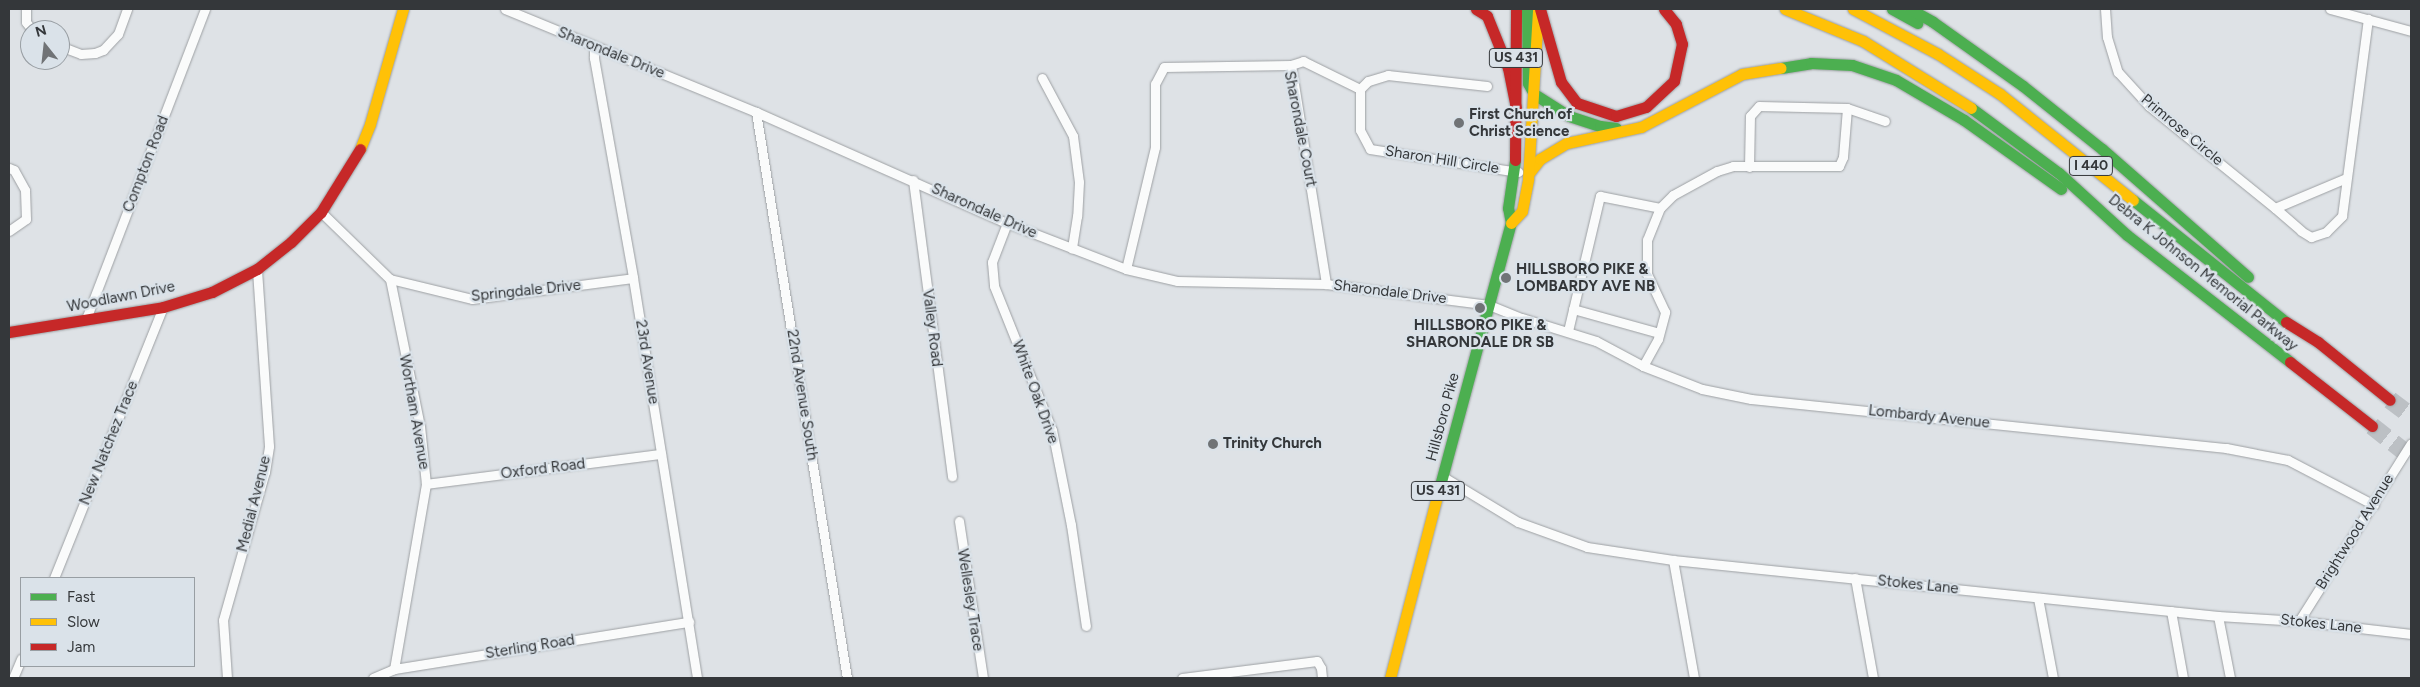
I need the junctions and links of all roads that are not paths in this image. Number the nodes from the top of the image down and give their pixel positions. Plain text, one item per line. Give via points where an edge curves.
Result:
1 (126, 9) edge
2 (205, 9) edge
3 (403, 9) edge
4 (505, 9) edge
5 (1476, 9) edge
6 (1516, 9) edge
7 (1527, 9) edge
8 (1539, 9) edge
9 (1664, 9) edge
10 (1784, 9) edge
11 (1853, 9) edge
12 (1892, 9) edge
13 (1910, 9) edge
14 (2106, 9) edge
15 (2330, 9) edge
16 (2368, 19) junction
17 (2411, 31) edge
18 (594, 46) junction
19 (70, 50) edge
20 (1292, 65) junction
21 (1042, 78) dead end
22 (1487, 86) dead end
23 (2023, 86) junction
24 (1360, 89) junction
25 (1534, 94) junction
26 (1516, 108) junction
27 (1847, 108) junction
28 (756, 112) junction
29 (1885, 120) dead end
30 (1626, 129) junction
31 (1749, 167) junction
32 (9, 168) edge
33 (1515, 172) junction
34 (1529, 173) junction
35 (2346, 178) junction
36 (913, 180) junction
37 (1660, 208) junction
38 (2275, 208) junction
39 (321, 212) junction
40 (1007, 223) junction
41 (1512, 223) junction
42 (9, 231) edge
43 (2128, 236) junction
44 (1072, 249) junction
45 (257, 269) junction
46 (1126, 269) junction
47 (634, 278) junction
48 (390, 279) junction
49 (1326, 284) junction
50 (1489, 305) junction
51 (164, 307) junction
52 (1572, 312) junction
53 (86, 319) junction
54 (1568, 331) junction
55 (9, 332) edge
56 (1659, 333) junction
57 (2318, 342) junction
58 (1643, 366) junction
59 (2390, 400) tunnel mouth
60 (2372, 426) tunnel mouth
61 (2411, 443) edge
62 (661, 454) junction
63 (952, 476) dead end
64 (1442, 476) junction
65 (426, 484) junction
66 (2374, 505) junction
67 (959, 521) dead end
68 (1673, 560) junction
69 (54, 577) edge
70 (1855, 578) junction
71 (2038, 598) junction
72 (2171, 611) junction
73 (2218, 616) junction
74 (2299, 620) junction
75 (689, 622) junction
76 (1086, 626) dead end
77 (2411, 634) edge
78 (20, 661) edge
79 (394, 669) junction
80 (13, 678) edge
81 (227, 678) edge
82 (373, 678) edge
83 (697, 678) edge
84 (847, 678) edge
85 (983, 678) edge
86 (1182, 678) edge
87 (1322, 678) edge
88 (1390, 678) edge
89 (1694, 678) edge
90 (1873, 678) edge
91 (2053, 678) edge
92 (2183, 678) edge
93 (2230, 678) edge

1 - 19 street via 118,34 103,50 81,54
2 - 53 street, Compton Road
3 - 39 main road, Woodlawn Drive via 370,124 360,148
4 - 18 street, Sharondale Drive
5 - 26 main road via 1487,16 1508,68
6 - 26 main road, Hillsboro Pike / US 431
7 - 25 main road via 1528,83
8 - 9 main road via 1561,82 1577,103 1616,116 1646,107 1674,81 1682,44 1676,24
8 - 25 main road, Hillsboro Pike / US 431
10 - 43 main road, Debra K Johnson Memorial Parkway / I 440 via 1863,42 1986,117 2059,173
11 - 57 main road, Debra K Johnson Memorial Parkway / I 440 via 1938,54 2000,94 2288,322
12 - 23 main road
13 - 23 main road
14 - 38 street, Primrose Circle via 2107,37 2118,72 2149,106
15 - 16 street
16 - 17 street
16 - 35 street, Primrose Circle
18 - 28 street, Sharondale Drive
18 - 47 street, 23rd Avenue
20 - 24 street via 1303,61
20 - 46 street, Sharondale Court via 1164,67 1155,84 1155,147
20 - 49 street, Sharondale Court
21 - 44 street via 1073,136 1079,182 1078,216
22 - 24 street via 1388,75 1368,81
23 - 57 main road via 2109,155
24 - 33 street, Sharon Hill Circle via 1360,130 1370,149
25 - 30 main road via 1569,116 1600,126
25 - 34 main road, Hillsboro Pike / US 431
26 - 33 main road, Hillsboro Pike / US 431
27 - 29 street
27 - 31 street via 1843,157 1838,166
27 - 31 street via 1759,106 1750,116
28 - 36 street, Sharondale Drive
28 - 84 street, 22nd Avenue South
30 - 34 main road via 1567,143 1540,160
30 - 43 main road via 1642,127 1742,74 1811,63 1852,65 1896,80 1964,120
31 - 37 street via 1733,166 1717,171 1673,195
32 - 42 street via 14,170 25,190 26,218
33 - 34 street, Sharon Hill Circle
33 - 41 main road, Hillsboro Pike / US 431 via 1508,208
34 - 41 main road, Hillsboro Pike / US 431 via 1522,211
35 - 38 street
35 - 38 street, Primrose Circle via 2342,216 2326,232 2311,237
36 - 40 street, Sharondale Drive
36 - 63 street, Valley Road
37 - 52 street via 1600,196
37 - 56 street via 1647,240 1647,274 1665,312
39 - 45 main road, Woodlawn Drive
39 - 48 street
40 - 44 street, Sharondale Drive
40 - 76 street, White Oak Drive via 992,262 994,286 1052,430
41 - 50 main road, Hillsboro Pike / US 431
43 - 60 main road, Debra K Johnson Memorial Parkway / I 440
44 - 46 street, Sharondale Drive
45 - 51 main road, Woodlawn Drive via 212,292
45 - 81 street, Medial Avenue via 269,446 223,620
46 - 49 street, Sharondale Drive via 1177,281
47 - 48 street, Springdale Drive via 472,299
47 - 62 street, 23rd Avenue
48 - 65 street, Wortham Avenue via 420,426
49 - 50 street, Sharondale Drive
50 - 54 street, Lombardy Avenue
50 - 64 main road, Hillsboro Pike / US 431
51 - 53 main road, Woodlawn Drive
51 - 69 street, New Natchez Trace
52 - 54 street
52 - 56 street
53 - 55 main road, Woodlawn Drive
54 - 58 street, Lombardy Avenue via 1596,341
56 - 58 street
57 - 59 main road, Debra K Johnson Memorial Parkway / I 440
58 - 66 street, Lombardy Avenue via 1702,389 1751,399 2226,448 2270,456 2288,460
61 - 66 street, Brightwood Avenue
62 - 65 street, Oxford Road
62 - 75 street, 23rd Avenue
64 - 68 street, Stokes Lane via 1525,524 1587,547
64 - 88 main road, Hillsboro Pike / US 431
65 - 79 street, Wortham Avenue
66 - 74 street, Brightwood Avenue
67 - 85 street, Wellesley Trace
68 - 70 street, Stokes Lane
68 - 89 street
70 - 71 street, Stokes Lane
70 - 90 street
71 - 72 street, Stokes Lane
71 - 91 street
72 - 73 street, Stokes Lane
72 - 92 street
73 - 74 street, Stokes Lane
73 - 93 street
74 - 77 street, Stokes Lane
75 - 79 street, Sterling Road
75 - 83 street, 23rd Avenue
78 - 80 street
79 - 82 street, Sterling Road
86 - 87 street via 1317,661

